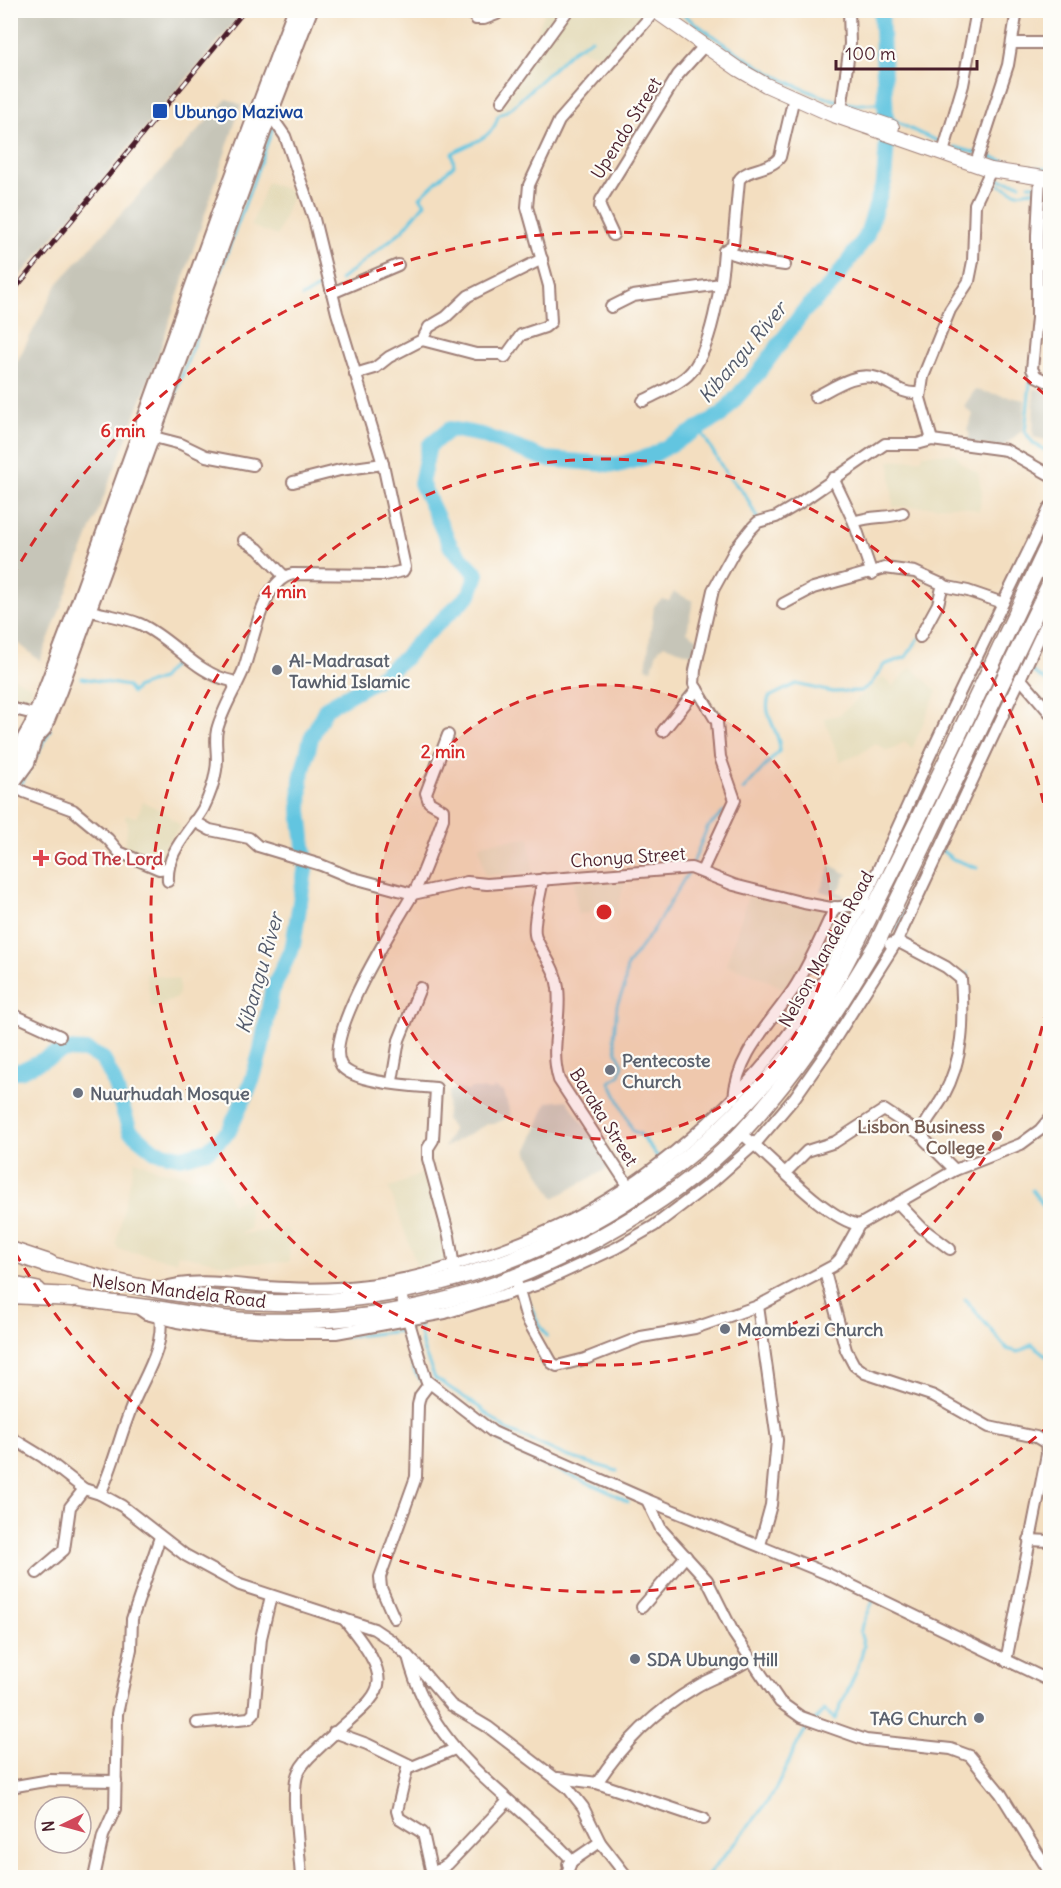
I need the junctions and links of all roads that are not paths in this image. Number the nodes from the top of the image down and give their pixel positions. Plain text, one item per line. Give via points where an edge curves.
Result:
1 (293, 10) edge
2 (303, 10) edge
3 (312, 10) edge
4 (470, 10) edge
5 (568, 10) edge
6 (849, 10) edge
7 (977, 10) edge
8 (1017, 10) edge
9 (654, 11) edge
10 (497, 14) dead end
11 (1012, 43) junction
12 (1050, 43) edge
13 (704, 46) junction
14 (800, 100) junction
15 (502, 101) dead end
16 (841, 110) junction
17 (266, 115) junction
18 (858, 118) junction
19 (901, 135) junction
20 (944, 149) junction
21 (956, 159) junction
22 (976, 163) junction
23 (991, 170) junction
24 (1045, 178) edge
25 (613, 235) dead end
26 (724, 251) junction
27 (542, 259) junction
28 (398, 265) dead end
29 (784, 265) dead end
30 (722, 284) junction
31 (332, 293) junction
32 (611, 307) dead end
33 (423, 340) junction
34 (355, 374) junction
35 (1046, 381) dead end
36 (815, 397) dead end
37 (920, 398) junction
38 (643, 401) dead end
39 (151, 436) junction
40 (932, 441) junction
41 (383, 464) junction
42 (253, 465) dead end
43 (1050, 475) edge
44 (833, 478) junction
45 (293, 482) dead end
46 (1050, 507) edge
47 (903, 513) dead end
48 (854, 522) junction
49 (244, 540) dead end
50 (1050, 541) edge
51 (872, 574) junction
52 (284, 576) junction
53 (1050, 583) edge
54 (943, 584) junction
55 (1003, 603) junction
56 (783, 604) dead end
57 (91, 611) junction
58 (1050, 615) edge
59 (920, 637) dead end
60 (1020, 678) junction
61 (235, 688) junction
62 (697, 689) junction
63 (10, 708) edge
64 (1050, 713) edge
65 (34, 714) junction
66 (663, 731) dead end
67 (448, 735) dead end
68 (10, 760) edge
69 (11, 784) edge
70 (194, 821) junction
71 (167, 868) junction
72 (702, 871) junction
73 (543, 879) junction
74 (168, 881) dead end
75 (414, 894) junction
76 (869, 905) junction
77 (835, 907) junction
78 (897, 941) junction
79 (877, 943) junction
80 (420, 988) dead end
81 (10, 1012) edge
82 (60, 1036) dead end
83 (392, 1081) junction
84 (738, 1103) junction
85 (1050, 1118) edge
86 (741, 1133) junction
87 (922, 1135) junction
88 (754, 1144) junction
89 (955, 1170) junction
90 (786, 1172) junction
91 (632, 1191) junction
92 (898, 1203) junction
93 (859, 1225) junction
94 (950, 1249) dead end
95 (10, 1251) edge
96 (10, 1256) edge
97 (49, 1264) junction
98 (825, 1272) junction
99 (455, 1273) junction
100 (10, 1284) edge
101 (398, 1285) junction
102 (517, 1285) junction
103 (10, 1294) edge
104 (73, 1297) junction
105 (758, 1306) junction
106 (160, 1314) junction
107 (405, 1316) junction
108 (429, 1384) junction
109 (10, 1437) edge
110 (1048, 1444) edge
111 (84, 1489) junction
112 (100, 1494) junction
113 (647, 1500) junction
114 (160, 1537) junction
115 (1029, 1540) junction
116 (1050, 1541) edge
117 (760, 1545) junction
118 (686, 1556) junction
119 (37, 1573) dead end
120 (271, 1596) junction
121 (642, 1607) dead end
122 (394, 1618) dead end
123 (344, 1619) junction
124 (408, 1656) junction
125 (750, 1659) junction
126 (1006, 1661) junction
127 (1050, 1681) edge
128 (197, 1723) dead end
129 (334, 1732) junction
130 (454, 1749) junction
131 (411, 1765) junction
132 (558, 1778) junction
133 (116, 1781) junction
134 (597, 1783) junction
135 (10, 1787) edge
136 (507, 1802) junction
137 (704, 1820) dead end
138 (600, 1842) junction
139 (572, 1860) junction
140 (1050, 1873) edge
141 (94, 1878) edge
142 (300, 1878) edge
143 (559, 1878) edge
144 (565, 1878) edge
145 (628, 1878) edge

1 - 65 street
2 - 17 main road
3 - 17 street
4 - 10 street via 476,18
5 - 15 street
6 - 16 street via 850,44
7 - 20 street via 960,95
8 - 11 street
9 - 13 main road
9 - 27 street via 552,131 526,194
11 - 12 street
11 - 22 street
13 - 14 main road via 766,85
13 - 25 street, Upendo Street via 678,75 601,200 600,207
14 - 16 main road
14 - 18 main road
14 - 26 street via 776,164 740,178 733,245
16 - 18 main road
17 - 31 street via 285,136 308,201
17 - 39 main road
18 - 19 main road
19 - 20 main road
19 - 21 main road
20 - 21 main road
21 - 22 main road
22 - 23 main road
23 - 24 main road
23 - 37 street via 975,204 969,281 937,339
24 - 35 street via 1037,235 1037,318 1032,369
26 - 29 street
26 - 30 street
27 - 33 street via 468,296 429,327
27 - 33 street via 549,286 551,322 521,335 505,357
28 - 31 street
30 - 32 street via 633,296
30 - 38 street via 696,365 681,380
31 - 34 street
33 - 34 street via 375,368
34 - 41 street
36 - 37 street via 850,379 876,377
37 - 40 street
39 - 42 street via 206,456
39 - 57 street
39 - 69 main road via 41,721
40 - 43 street via 1006,450
40 - 44 street via 885,444
41 - 45 street
41 - 52 street via 400,533 403,571 385,575
44 - 48 street
44 - 62 street via 776,517 758,522 736,548 709,604 694,670
46 - 55 street
47 - 48 street
48 - 51 street
49 - 52 street
50 - 76 main road, Nelson Mandela Road via 958,739
51 - 54 street via 885,568 915,572
51 - 56 street via 807,590
52 - 61 street via 264,603
53 - 79 main road, Nelson Mandela Road
54 - 55 street
54 - 59 street via 938,604
55 - 76 street
57 - 61 street via 139,624 222,679 232,681
57 - 69 street via 45,730 36,740 29,763
58 - 60 street
60 - 64 street
60 - 78 street
61 - 70 street via 216,731 217,765 211,791
62 - 66 street
62 - 72 street via 714,716 720,757 735,800
63 - 65 street
65 - 68 street
67 - 75 street via 426,794 429,802 443,810 443,819
69 - 71 street via 73,810 119,852 159,869
70 - 71 street
70 - 75 street, Chonya Street via 210,830 249,838 258,846 350,877
71 - 74 street
72 - 73 street, Chonya Street via 691,868
72 - 77 street, Chonya Street via 753,891
73 - 75 street, Chonya Street via 467,882
73 - 91 street, Baraka Street via 535,936 550,961 558,988 554,1054 559,1080
75 - 83 street via 369,966 338,1050 341,1065 352,1076
76 - 77 street, Chonya Street
76 - 84 main road, Nelson Mandela Road via 815,1018 776,1071
77 - 84 street via 793,990 738,1071
78 - 79 street
78 - 87 street via 932,958 961,979 963,1021 958,1062
78 - 88 street via 826,1053
79 - 86 main road, Nelson Mandela Road via 800,1064
80 - 83 street via 401,1034
81 - 82 street
83 - 99 street via 436,1088 428,1159
84 - 91 main road, Nelson Mandela Road via 699,1149
85 - 89 street via 1021,1144
86 - 88 street
86 - 102 main road, Nelson Mandela Road via 706,1165 622,1225
87 - 89 street
87 - 90 street via 884,1110 835,1142 807,1150
88 - 90 street
88 - 102 street via 654,1226 616,1248
89 - 92 street
90 - 93 street via 833,1215
91 - 99 main road, Nelson Mandela Road via 602,1216 543,1247
92 - 93 street
92 - 94 street
93 - 98 street via 840,1259
95 - 97 highway
96 - 97 main road, Nelson Mandela Road
97 - 101 main road, Nelson Mandela Road via 155,1290 228,1300 341,1299
98 - 105 street
98 - 110 street via 846,1350 864,1373 934,1396 989,1427 1036,1437
99 - 101 main road, Nelson Mandela Road
100 - 104 main road, Nelson Mandela Road
101 - 107 street
102 - 105 street via 526,1319 557,1366 641,1337 695,1328
102 - 107 main road, Nelson Mandela Road via 467,1295
103 - 104 highway
104 - 106 main road, Nelson Mandela Road via 134,1305
105 - 117 street via 777,1440 771,1505
106 - 107 main road, Nelson Mandela Road via 286,1322
106 - 112 street via 156,1355 133,1404
107 - 108 street
108 - 113 street via 493,1432
108 - 122 street via 418,1405 416,1477 380,1577
109 - 111 street
110 - 115 street
111 - 112 street
111 - 119 street via 70,1507 64,1550
112 - 114 street via 122,1506
113 - 117 street
113 - 118 street via 656,1522
114 - 120 street via 211,1570
114 - 133 street via 132,1619 131,1649 117,1714
115 - 116 street
115 - 126 street
117 - 126 street
118 - 121 street
118 - 125 street via 707,1580
120 - 123 street
120 - 128 street via 261,1638 254,1713 249,1718
123 - 124 street via 374,1629
123 - 129 street via 374,1659 380,1680 372,1699
124 - 130 street via 428,1711
124 - 132 street via 451,1705
125 - 134 street via 697,1686 654,1717 619,1751
125 - 140 street via 780,1702 801,1717 866,1740 951,1749 970,1756 996,1786
126 - 127 street
129 - 131 street
129 - 142 street via 306,1760 296,1778
130 - 131 street
130 - 136 street
131 - 136 street via 397,1815 423,1833 432,1875 448,1864
132 - 134 street
132 - 138 street via 577,1799
133 - 135 street via 50,1780
133 - 141 street via 115,1809 103,1836
134 - 137 street
136 - 139 street
138 - 139 street
138 - 145 street
139 - 143 street
139 - 144 street

